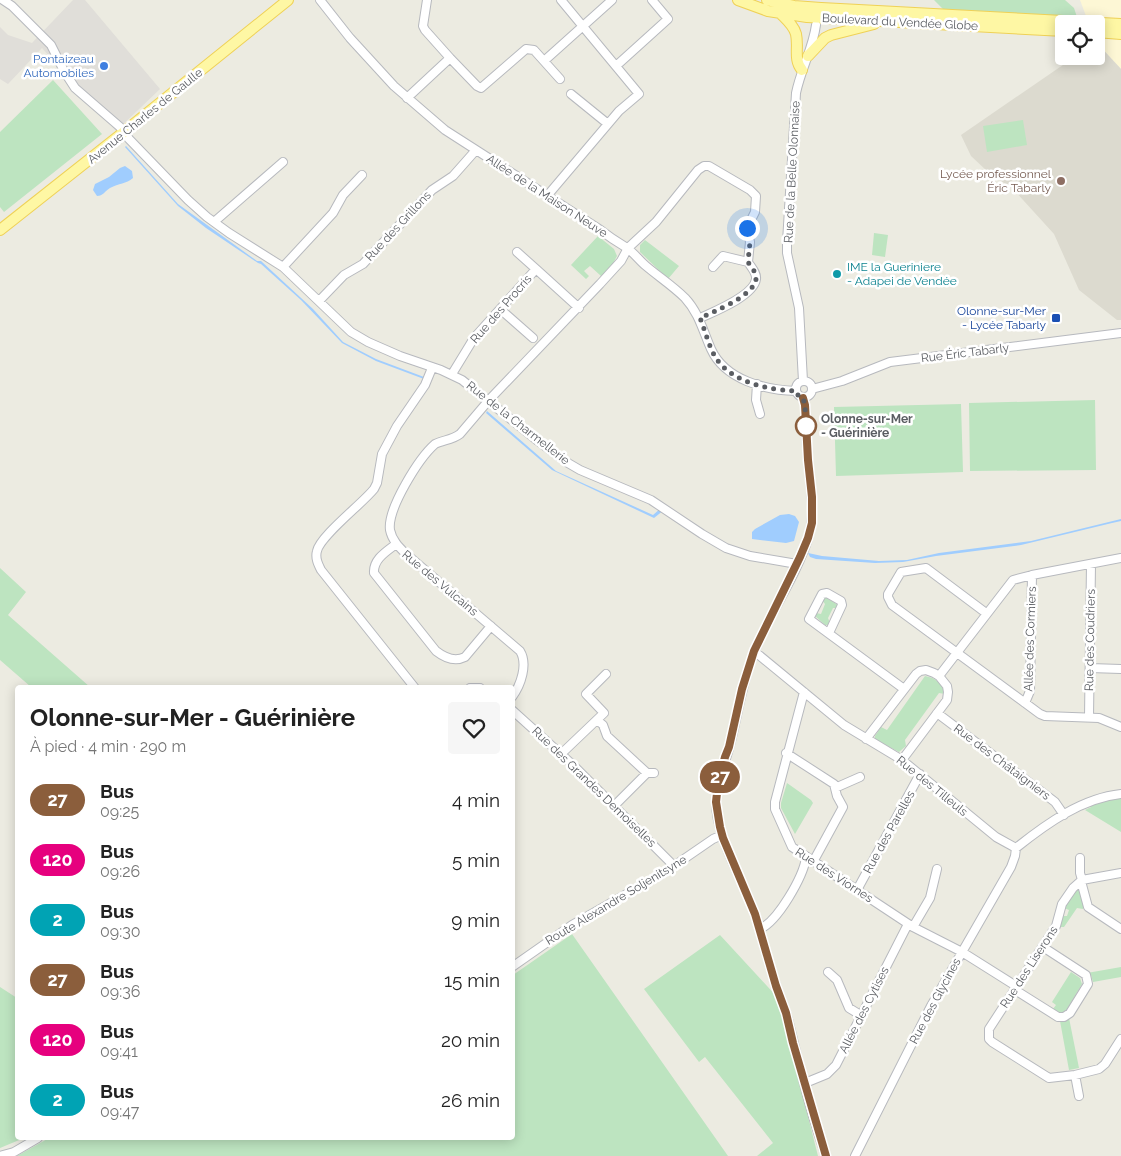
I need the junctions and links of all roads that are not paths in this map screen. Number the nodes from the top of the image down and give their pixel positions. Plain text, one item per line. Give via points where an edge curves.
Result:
1 (3, 0) edge
2 (288, 0) edge
3 (320, 0) edge
4 (426, 0) edge
5 (561, 0) edge
6 (612, 0) edge
7 (652, 0) edge
8 (738, 0) edge
9 (767, 0) edge
10 (804, 4) edge
11 (783, 6) edge
12 (885, 21) junction
13 (1121, 24) edge
14 (582, 25) junction
15 (816, 25) dead end
16 (1055, 30) edge
17 (1105, 33) edge
18 (1121, 34) edge
19 (808, 56) junction
20 (450, 58) junction
21 (544, 61) junction
22 (616, 66) junction
23 (802, 70) junction
24 (560, 79) dead end
25 (571, 94) dead end
26 (407, 98) junction
27 (608, 124) junction
28 (124, 132) junction
29 (476, 150) junction
30 (283, 162) dead end
31 (362, 174) dead end
32 (547, 196) junction
33 (214, 222) junction
34 (0, 230) edge
35 (628, 248) junction
36 (517, 252) dead end
37 (748, 262) junction
38 (283, 267) junction
39 (713, 267) dead end
40 (536, 269) junction
41 (320, 301) junction
42 (579, 308) junction
43 (500, 309) junction
44 (700, 318) junction
45 (1121, 333) edge
46 (533, 338) dead end
47 (432, 368) junction
48 (452, 374) junction
49 (803, 381) junction
50 (757, 384) junction
51 (812, 389) junction
52 (796, 391) junction
53 (803, 398) junction
54 (489, 400) junction
55 (760, 414) dead end
56 (396, 544) junction
57 (1121, 558) edge
58 (797, 564) junction
59 (1091, 564) junction
60 (1032, 575) junction
61 (986, 614) junction
62 (491, 626) junction
63 (829, 634) junction
64 (754, 651) junction
65 (957, 652) junction
66 (1090, 668) junction
67 (1121, 669) edge
68 (606, 674) dead end
69 (939, 676) junction
70 (413, 685) edge
71 (904, 689) junction
72 (804, 692) junction
73 (515, 693) edge
74 (1025, 703) junction
75 (515, 713) edge
76 (937, 713) junction
77 (1088, 717) junction
78 (597, 720) junction
79 (1121, 726) edge
80 (866, 739) junction
81 (786, 753) junction
82 (562, 754) junction
83 (902, 760) junction
84 (920, 774) junction
85 (860, 777) dead end
86 (835, 788) junction
87 (1121, 794) edge
88 (614, 806) junction
89 (1064, 815) junction
90 (722, 835) junction
91 (1016, 848) junction
92 (1080, 858) dead end
93 (810, 860) junction
94 (674, 866) junction
95 (937, 869) dead end
96 (1121, 872) edge
97 (1082, 880) junction
98 (857, 890) junction
99 (911, 925) junction
100 (760, 928) junction
101 (1121, 929) edge
102 (1043, 947) junction
103 (962, 952) junction
104 (515, 965) edge
105 (828, 972) dead end
106 (1016, 988) junction
107 (862, 1016) junction
108 (1121, 1039) edge
109 (1075, 1075) junction
110 (805, 1083) junction
111 (1079, 1096) dead end
112 (35, 1140) edge
113 (0, 1156) edge
114 (826, 1156) edge
115 (855, 1156) edge

1 - 28 street, Rue de la Charmellerie via 51,45 76,88
2 - 28 main road, Avenue Charles de Gaulle
3 - 26 street, Allée de la Maison Neuve via 359,48
4 - 20 street via 423,26
5 - 14 street
6 - 14 street
7 - 22 street via 668,19
8 - 11 main road, Boulevard du Vendée Globe via 755,7
9 - 11 main road, Boulevard du Vendée Globe
10 - 11 main road, Boulevard du Vendée Globe
10 - 13 main road, Boulevard du Vendée Globe
11 - 12 main road, Boulevard du Vendée Globe via 807,17
11 - 23 main road via 795,32 796,58
12 - 16 main road, Boulevard du Vendée Globe
12 - 19 main road via 831,35
14 - 21 street
14 - 22 street
15 - 19 street, Rue de la Belle Olonnaise
17 - 18 main road
19 - 23 street, Rue de la Belle Olonnaise
20 - 21 street via 481,88 526,49 534,50
20 - 26 street
21 - 24 street
22 - 27 street via 640,94
23 - 49 street, Rue de la Belle Olonnaise via 796,102 787,253 799,308
25 - 27 street
26 - 29 street, Allée de la Maison Neuve via 445,130
27 - 32 street
28 - 33 street, Rue de la Charmellerie via 188,200
28 - 34 main road, Avenue Charles de Gaulle
29 - 32 street, Allée de la Maison Neuve
29 - 41 street, Rue des Grillons via 453,176 432,190 363,264 344,275
30 - 33 street
31 - 38 street via 343,195 333,213
32 - 35 street, Allée de la Maison Neuve
33 - 38 street, Rue de la Charmellerie
35 - 37 street via 656,222 701,167 709,166 756,196 756,212 747,228 750,242
35 - 42 street via 621,261
35 - 44 street, Allée de la Maison Neuve via 686,299
36 - 40 street
37 - 39 street via 722,256
37 - 44 street via 755,272 754,284 739,299
38 - 41 street, Rue de la Charmellerie
40 - 42 street, Rue des Procris
40 - 43 street, Rue des Procris
41 - 47 street, Rue de la Charmellerie via 343,326 359,337
42 - 54 street
43 - 46 street
43 - 48 street, Rue des Procris via 474,338
44 - 50 street, Allée de la Maison Neuve via 718,361 731,372
45 - 51 street, Rue Éric Tabarly via 890,362
47 - 48 street, Rue de la Charmellerie
47 - 70 street via 382,454 374,489 325,537 317,550 321,570
48 - 54 street, Rue de la Charmellerie
49 - 51 street
49 - 52 street
50 - 52 street, Allée de la Maison Neuve
50 - 55 street via 756,400
51 - 53 street via 809,396
52 - 53 street
53 - 58 street via 812,512 808,538
54 - 56 street, Rue des Vulcains via 460,434 432,447 409,477 391,516 390,531
54 - 58 street, Rue de la Charmellerie via 568,463 651,500 726,548 750,556
56 - 62 street, Rue des Vulcains
56 - 62 street via 378,560 374,573 436,651 447,658 465,657
57 - 59 street
58 - 64 street
59 - 60 street
59 - 66 street, Rue des Coudriers
60 - 61 street via 1013,580
60 - 74 street, Allée des Cormiers via 1030,691
61 - 65 street
61 - 65 street via 926,568 899,574 888,594 889,601
62 - 73 street, Rue des Vulcains via 524,657
63 - 63 street via 809,619 819,598 827,593 841,601 842,606
63 - 71 street
64 - 72 street, Rue des Tilleuls
64 - 90 street via 718,784 717,816
65 - 69 street
65 - 74 street
66 - 67 street
66 - 77 street, Rue des Coudriers
68 - 78 street via 586,694 604,713
69 - 71 street via 920,671
69 - 76 street via 948,692 947,700
71 - 80 street
72 - 80 street, Rue des Tilleuls
72 - 81 street, Rue des Viornes
74 - 77 street via 1045,716
75 - 82 street, Rue des Grandes Demoiselles
76 - 83 street
76 - 89 street, Rue des Châtaigniers via 1055,802
77 - 79 street
78 - 82 street
78 - 88 street via 607,736 651,773
80 - 83 street, Rue des Tilleuls
81 - 86 street via 834,784
81 - 93 street, Rue des Viornes via 775,810 792,847
82 - 88 street, Rue des Grandes Demoiselles
83 - 84 street, Rue des Tilleuls
84 - 91 street, Rue des Tilleuls via 962,811
84 - 98 street, Rue des Parelles
85 - 86 street
86 - 93 street via 843,807
87 - 89 street via 1097,799
88 - 94 street, Rue des Grandes Demoiselles
89 - 91 street
90 - 94 street, Route Alexandre Soljenitsyne
90 - 100 street
91 - 103 street, Rue des Glycines via 1011,867
92 - 97 street
93 - 98 street, Rue des Viornes
93 - 100 street via 785,902
94 - 104 street, Route Alexandre Soljenitsyne via 572,925
95 - 99 street, Allée des Cytises via 930,898
96 - 97 street
97 - 101 street via 1088,907
97 - 102 street, Rue des Liserons via 1062,904 1059,920
98 - 99 street, Rue des Viornes
99 - 103 street, Rue des Viornes
99 - 107 street, Allée des Cytises
100 - 110 street
102 - 106 street, Rue des Liserons
102 - 106 street, Rue des Viornes via 1086,975 1088,984 1070,1013 1058,1017
103 - 106 street, Rue des Viornes
103 - 115 street, Rue des Glycines
105 - 107 street via 837,980 849,1008
106 - 109 street, Rue des Liserons via 990,1029 989,1039 1049,1078
107 - 110 street, Allée des Cytises via 831,1071
108 - 109 street via 1102,1067
109 - 111 street
110 - 114 street
112 - 113 street

